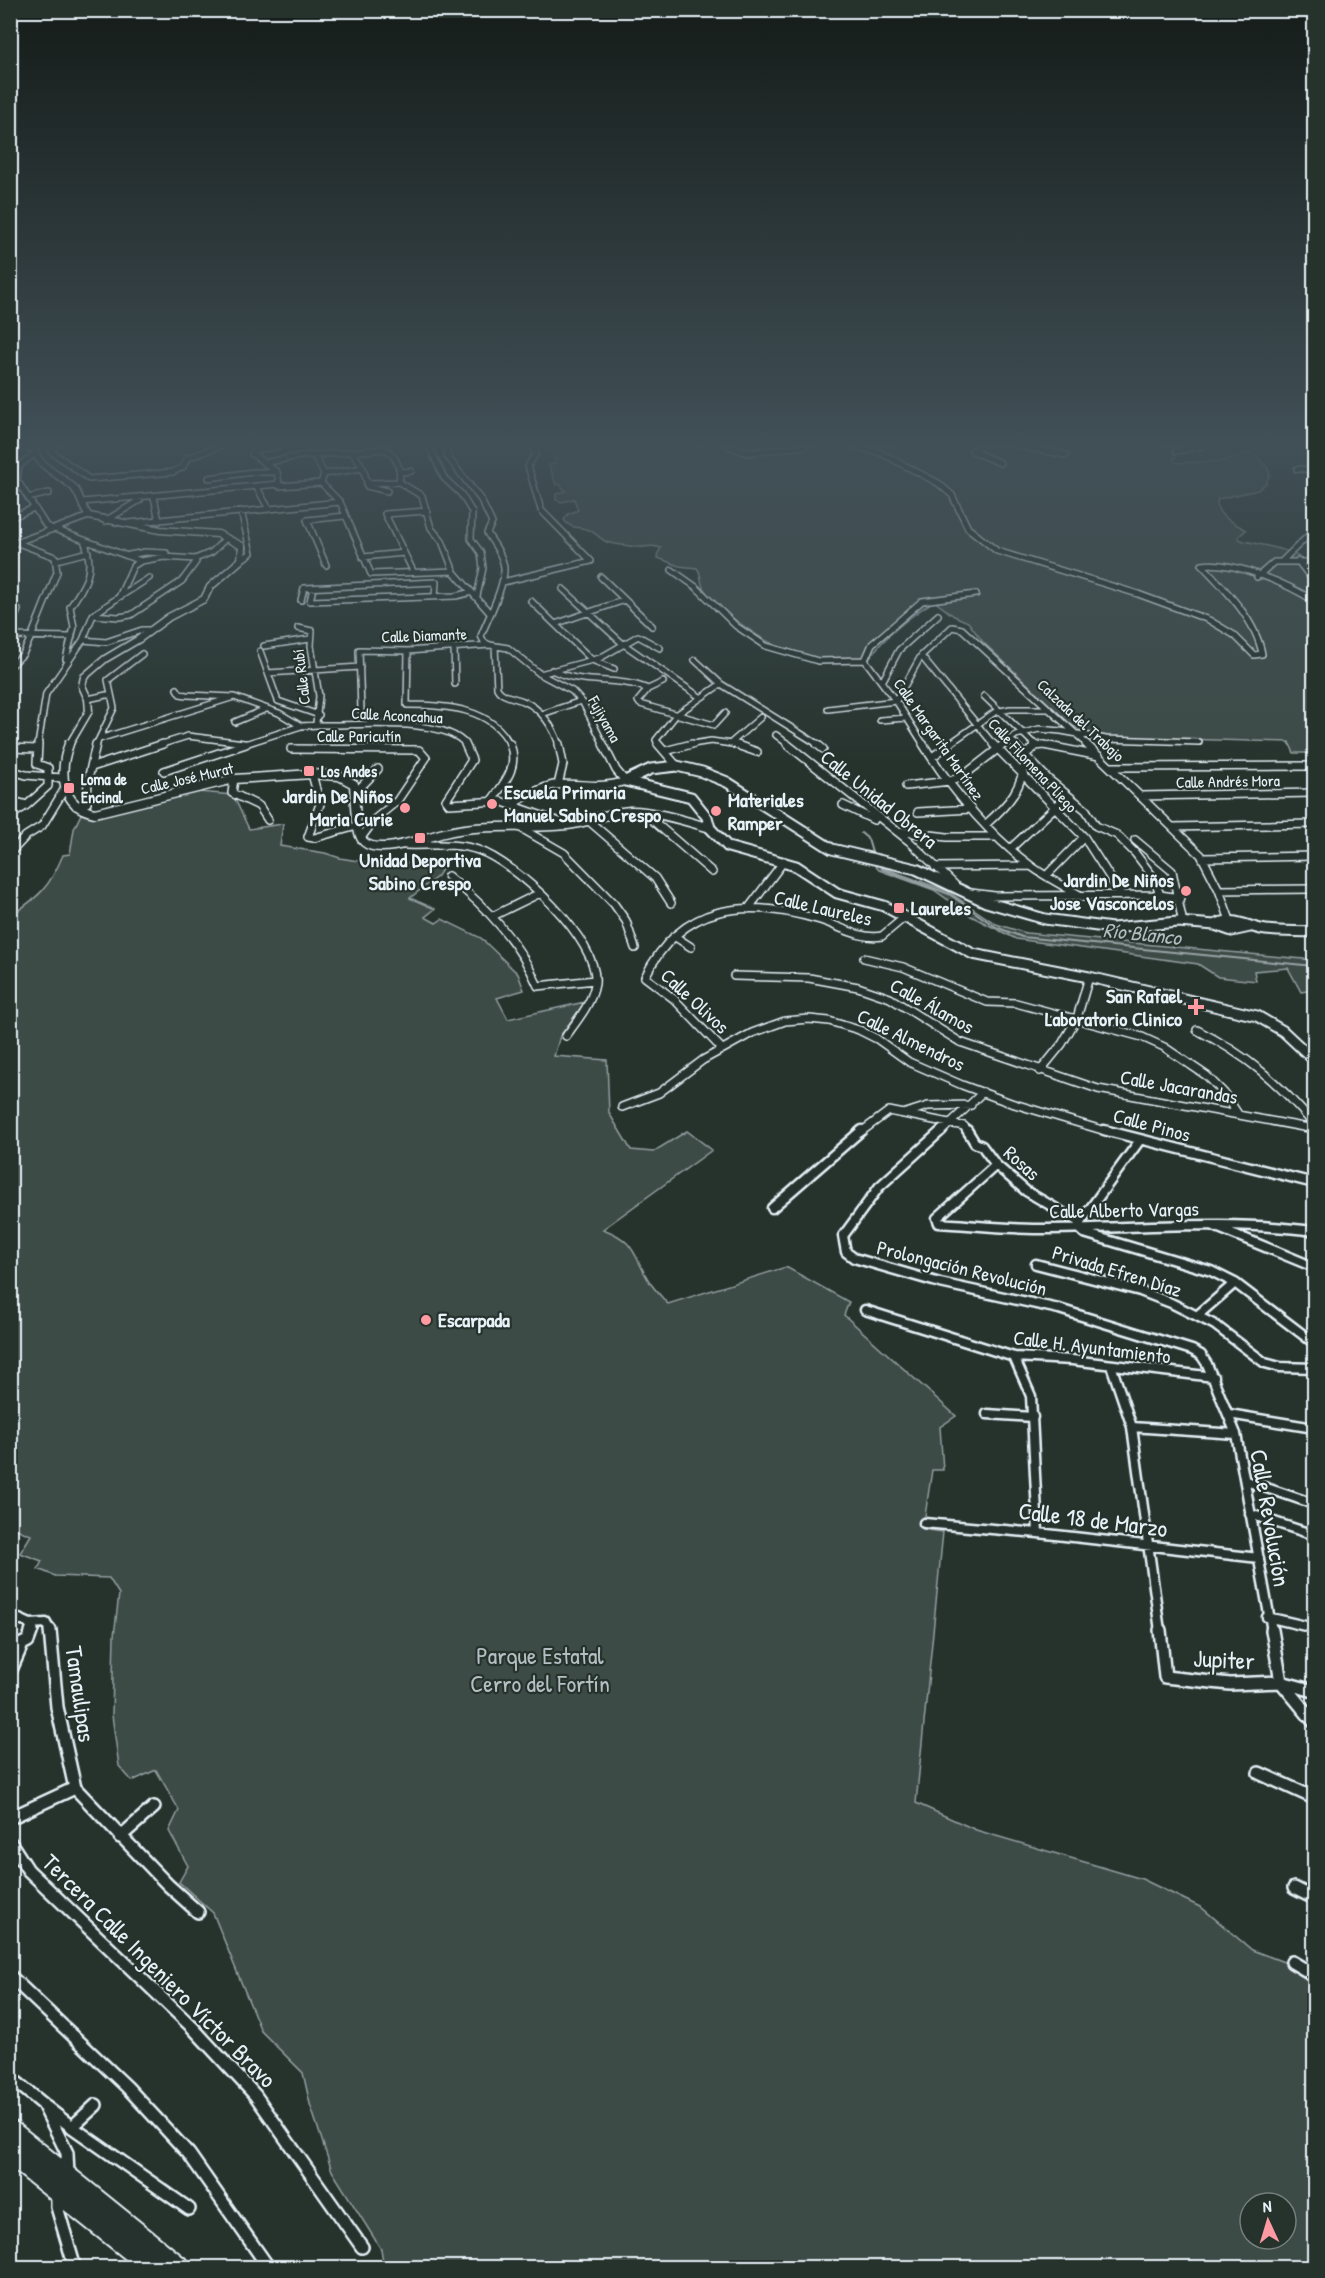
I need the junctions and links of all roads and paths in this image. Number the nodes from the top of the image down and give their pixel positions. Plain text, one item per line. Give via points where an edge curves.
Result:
1 (45, 552) edge
2 (87, 552) edge
3 (88, 552) edge
4 (121, 552) edge
5 (211, 552) edge
6 (242, 552) edge
7 (251, 552) edge
8 (321, 552) edge
9 (361, 552) edge
10 (447, 552) edge
11 (481, 552) edge
12 (497, 552) edge
13 (582, 552) edge
14 (1001, 552) edge
15 (1289, 552) edge
16 (405, 553) joint
17 (129, 555) junction
18 (186, 557) junction
19 (363, 557) junction
20 (195, 559) junction
21 (57, 560) junction
22 (241, 560) junction
23 (141, 561) junction
24 (1282, 561) junction
25 (1298, 561) junction
26 (1314, 562) edge
27 (326, 565) dead end
28 (672, 570) dead end
29 (413, 571) junction
30 (454, 571) junction
31 (601, 577) dead end
32 (1257, 577) junction
33 (149, 578) dead end
34 (503, 582) junction
35 (1314, 582) edge
36 (313, 588) junction
37 (563, 589) dead end
38 (474, 594) junction
39 (976, 594) dead end
40 (435, 596) junction
41 (119, 597) junction
42 (301, 600) dead end
43 (531, 600) dead end
44 (625, 600) junction
45 (1314, 601) edge
46 (18, 609) dead end
47 (489, 612) junction
48 (591, 612) junction
49 (93, 615) junction
50 (938, 615) dead end
51 (555, 624) junction
52 (652, 626) dead end
53 (298, 628) dead end
54 (10, 630) edge
55 (149, 630) junction
56 (32, 635) junction
57 (10, 636) edge
58 (72, 638) junction
59 (310, 639) junction
60 (83, 640) junction
61 (622, 643) junction
62 (493, 646) junction
63 (454, 648) junction
64 (660, 648) dead end
65 (408, 651) junction
66 (142, 654) dead end
67 (921, 656) junction
68 (865, 658) junction
69 (592, 660) junction
70 (694, 660) dead end
71 (64, 666) junction
72 (10, 667) edge
73 (360, 667) junction
74 (614, 669) dead end
75 (316, 670) junction
76 (552, 670) junction
77 (268, 673) junction
78 (540, 674) junction
79 (663, 681) dead end
80 (882, 682) junction
81 (455, 684) dead end
82 (721, 684) junction
83 (177, 689) dead end
84 (648, 689) junction
85 (111, 694) junction
86 (984, 696) dead end
87 (234, 697) junction
88 (700, 697) junction
89 (88, 699) junction
90 (581, 701) junction
91 (896, 701) junction
92 (266, 709) junction
93 (828, 709) dead end
94 (1049, 709) junction
95 (361, 710) dead end
96 (998, 711) junction
97 (725, 713) dead end
98 (542, 714) junction
99 (319, 715) junction
100 (676, 715) junction
101 (761, 717) dead end
102 (907, 718) junction
103 (880, 720) dead end
104 (235, 722) dead end
105 (316, 723) junction
106 (301, 726) junction
107 (978, 726) junction
108 (1072, 731) junction
109 (1020, 733) junction
110 (776, 735) dead end
111 (99, 739) junction
112 (1010, 740) junction
113 (732, 742) junction
114 (1199, 742) dead end
115 (245, 744) junction
116 (1036, 746) junction
117 (10, 748) edge
118 (37, 749) junction
119 (291, 749) dead end
120 (823, 749) dead end
121 (997, 749) junction
122 (665, 751) junction
123 (757, 752) dead end
124 (1026, 754) junction
125 (1099, 756) junction
126 (932, 757) junction
127 (61, 766) junction
128 (677, 766) junction
129 (1314, 766) edge
130 (92, 767) junction
131 (1111, 767) junction
132 (48, 768) junction
133 (378, 769) dead end
134 (10, 770) edge
135 (164, 771) dead end
136 (312, 774) junction
137 (1024, 777) junction
138 (50, 778) junction
139 (62, 778) junction
140 (234, 779) junction
141 (625, 781) junction
142 (950, 782) junction
143 (558, 784) junction
144 (906, 786) dead end
145 (64, 790) junction
146 (356, 792) junction
147 (1314, 794) edge
148 (1067, 796) junction
149 (1141, 796) junction
150 (10, 800) edge
151 (492, 800) junction
152 (27, 805) junction
153 (511, 805) junction
154 (843, 805) dead end
155 (76, 806) junction
156 (971, 809) junction
157 (1054, 809) junction
158 (643, 812) junction
159 (918, 812) dead end
160 (10, 816) edge
161 (268, 820) dead end
162 (589, 821) junction
163 (1314, 824) edge
164 (568, 825) junction
165 (985, 825) junction
166 (357, 826) junction
167 (518, 826) junction
168 (1174, 827) junction
169 (710, 828) junction
170 (896, 831) junction
171 (996, 837) junction
172 (1084, 837) junction
173 (361, 838) junction
174 (1135, 840) dead end
175 (405, 846) junction
176 (1010, 849) junction
177 (10, 853) edge
178 (1314, 856) edge
179 (1203, 858) junction
180 (783, 861) junction
181 (1031, 866) junction
182 (935, 867) junction
183 (712, 872) dead end
184 (1047, 875) junction
185 (448, 876) dead end
186 (1314, 889) edge
187 (962, 891) junction
188 (1219, 891) junction
189 (540, 893) junction
190 (1122, 896) junction
191 (1160, 896) junction
192 (1083, 897) junction
193 (1180, 898) junction
194 (671, 903) dead end
195 (748, 909) junction
196 (493, 916) junction
197 (906, 916) junction
198 (1231, 922) junction
199 (1183, 923) junction
200 (1215, 925) junction
201 (1250, 927) junction
202 (1314, 932) edge
203 (674, 936) junction
204 (691, 947) dead end
205 (635, 948) dead end
206 (864, 958) dead end
207 (734, 976) dead end
208 (645, 977) joint
209 (1089, 977) junction
210 (595, 980) junction
211 (1077, 1018) junction
212 (1197, 1030) dead end
213 (566, 1036) dead end
214 (722, 1048) junction
215 (1314, 1060) edge
216 (1040, 1071) junction
217 (983, 1092) junction
218 (971, 1105) junction
219 (622, 1107) dead end
220 (905, 1113) junction
221 (1238, 1114) junction
222 (952, 1123) junction
223 (1314, 1127) edge
224 (1140, 1140) junction
225 (996, 1165) junction
226 (1314, 1183) edge
227 (772, 1208) dead end
228 (1210, 1224) junction
229 (1080, 1225) junction
230 (1314, 1231) edge
231 (1036, 1264) dead end
232 (1314, 1268) edge
233 (1235, 1283) junction
234 (865, 1310) dead end
235 (1198, 1315) junction
236 (1314, 1343) edge
237 (1014, 1357) junction
238 (1207, 1364) joint
239 (1111, 1365) junction
240 (1314, 1368) edge
241 (1214, 1377) junction
242 (1229, 1413) junction
243 (987, 1414) dead end
244 (1033, 1417) junction
245 (1132, 1427) junction
246 (1314, 1428) edge
247 (1236, 1434) junction
248 (1246, 1481) junction
249 (1314, 1504) edge
250 (1251, 1514) junction
251 (924, 1523) dead end
252 (1038, 1533) junction
253 (1314, 1535) edge
254 (1150, 1546) junction
255 (1258, 1558) junction
256 (13, 1616) edge
257 (1267, 1617) junction
258 (30, 1624) junction
259 (1314, 1628) edge
260 (16, 1646) edge
261 (10, 1672) edge
262 (1281, 1682) junction
263 (1314, 1691) edge
264 (1314, 1722) edge
265 (1258, 1773) dead end
266 (75, 1788) junction
267 (1314, 1798) edge
268 (154, 1807) dead end
269 (10, 1818) edge
270 (120, 1837) junction
271 (10, 1842) edge
272 (1294, 1888) dead end
273 (1314, 1898) edge
274 (198, 1912) dead end
275 (1292, 1962) dead end
276 (1314, 1975) edge
277 (10, 1976) edge
278 (10, 2077) edge
279 (43, 2104) junction
280 (96, 2105) dead end
281 (72, 2127) junction
282 (10, 2130) edge
283 (10, 2154) edge
284 (63, 2183) junction
285 (189, 2209) dead end
286 (362, 2247) dead end
287 (75, 2268) edge
288 (153, 2268) edge
289 (181, 2268) edge
290 (269, 2268) edge

1 - 21 street
2 - 21 street
3 - 58 street via 89,576 70,607
4 - 17 street
5 - 20 street
6 - 22 street
7 - 22 street
8 - 27 street
9 - 19 street
10 - 30 street
11 - 38 street via 483,568
12 - 34 street via 504,567
13 - 34 street via 591,561
14 - 32 street via 1209,620 1234,635 1250,653 1260,656 1263,651 1259,642 1234,601 1202,565 1212,563
15 - 24 street
16 - 19 street
16 - 29 street
17 - 18 street via 164,553
17 - 23 street
18 - 20 street
18 - 23 street
19 - 29 street via 371,574
20 - 49 street via 182,581 131,615
21 - 56 street via 57,572
22 - 55 street via 210,587 204,599
23 - 41 street via 134,566
24 - 25 street
24 - 32 street via 1272,563
25 - 26 street
25 - 35 street
28 - 68 street via 696,587 736,626 766,646 818,661
29 - 30 street
30 - 38 street
31 - 44 street
32 - 45 street
33 - 41 street
34 - 47 street
36 - 40 street via 436,582
36 - 40 street via 310,601
36 - 42 street via 304,588
37 - 48 street
38 - 40 street
38 - 47 street
39 - 68 street via 922,602 872,644
41 - 49 street
43 - 51 street
44 - 48 street
44 - 52 street
46 - 54 street
47 - 62 street via 481,636
48 - 51 street
48 - 61 street
49 - 60 street
50 - 80 street via 899,650
51 - 69 street
53 - 59 street via 312,631
55 - 60 street via 106,642
55 - 89 street via 105,658 84,677 82,686
56 - 57 street
56 - 58 street
56 - 72 street via 23,654
58 - 71 street
59 - 75 street, Calle Rubí
59 - 77 street, Calle Rubí via 262,648
60 - 71 street
61 - 64 street via 638,636
61 - 69 street
61 - 88 street
62 - 63 street, Calle Diamante
62 - 78 street, Fujiyama via 508,648
62 - 98 street via 500,693 531,704
63 - 65 street, Calle Diamante
63 - 81 street
65 - 73 street, Calle Diamante via 359,650
65 - 151 street via 407,705 457,708 478,715 493,723 511,746 514,762 509,777
66 - 85 street via 108,680
67 - 91 street, Calzada del Trabajo
67 - 94 street, Calzada del Trabajo via 952,627 959,627
67 - 107 street, Calle Filomena Pliego
68 - 80 street, Calle Margarita Martínez
69 - 74 street
69 - 76 street
70 - 82 street
71 - 118 street via 46,694
73 - 75 street
73 - 95 street
75 - 77 street
75 - 99 street, Calle Rubí
76 - 78 street
76 - 84 street via 568,679 618,680
77 - 99 street via 278,701
78 - 90 street, Fujiyama via 572,691
79 - 84 street
80 - 91 street, Calle Margarita Martínez
82 - 88 street
82 - 120 street
83 - 87 street via 187,695
84 - 100 street via 638,701 640,704
85 - 89 street
85 - 111 street via 114,708
86 - 96 street
87 - 92 street
87 - 111 street
88 - 100 street
89 - 127 street via 89,711
90 - 98 street
90 - 141 street, Fujiyama
91 - 93 street
91 - 102 street, Calle Margarita Martínez
92 - 104 street
92 - 106 street
94 - 96 street
94 - 108 street, Calzada del Trabajo
96 - 107 street
96 - 109 street
97 - 100 street via 714,725
98 - 143 street via 558,740 563,760
99 - 105 street, Calle Rubí
100 - 122 street via 656,740
101 - 113 street
102 - 103 street
102 - 126 street, Calle Margarita Martínez
105 - 106 street
105 - 151 street, Calle Aconcahua via 448,731 460,737 472,760 446,800 448,804
106 - 115 street
107 - 121 street, Calle Filomena Pliego
107 - 126 street
108 - 109 street via 1038,729
108 - 114 street via 1105,739
108 - 125 street, Calzada del Trabajo
109 - 112 street
109 - 116 street
110 - 170 street, Calle Unidad Obrera
111 - 130 street
112 - 121 street
112 - 124 street
113 - 122 street via 707,740
113 - 123 street
115 - 130 street via 188,736
115 - 135 street
116 - 124 street
116 - 125 street
117 - 118 street
118 - 132 street via 37,764
119 - 173 street, Calle Paricutín via 424,753 426,758 398,801 375,819
121 - 137 street, Calle Filomena Pliego
121 - 142 street
122 - 128 street via 674,757
124 - 137 street
124 - 148 street
125 - 131 street, Calzada del Trabajo
126 - 142 street, Calle Margarita Martínez
127 - 132 street
127 - 139 street
128 - 141 main road via 650,769
128 - 187 main road via 714,775 819,843 845,855 916,869
129 - 131 street
130 - 155 street via 87,803
131 - 149 street, Calzada del Trabajo
132 - 138 street
133 - 146 street
134 - 138 street
136 - 140 street, Calle José Murat
136 - 146 street, Calle José Murat via 348,779
136 - 166 street via 320,804 308,837
137 - 157 street, Calle Filomena Pliego
137 - 165 street
138 - 139 street
138 - 152 street via 48,786
139 - 145 street
140 - 155 street, Calle José Murat via 99,813
140 - 161 street via 232,793 261,807
141 - 143 street via 597,788
141 - 169 main road via 691,797 707,817
142 - 144 street
142 - 156 street, Calle Margarita Martínez
143 - 153 street
145 - 155 street
145 - 177 street via 42,826
146 - 166 street
147 - 149 street, Calle Andrés Mora
148 - 157 street
148 - 191 street via 1086,810 1099,828 1122,840 1154,878
149 - 168 street, Calzada del Trabajo
150 - 152 street
151 - 153 street, Calle Aconcahua
152 - 160 street
153 - 164 street, Calle Aconcahua
154 - 170 street
156 - 159 street
156 - 165 street, Calle Margarita Martínez
157 - 172 street, Calle Filomena Pliego
157 - 176 street
158 - 162 street via 619,812
158 - 169 street
158 - 183 street
162 - 164 street
162 - 194 street via 655,878
163 - 168 street
164 - 167 street
165 - 171 street, Calle Margarita Martínez
166 - 173 street
167 - 175 street via 444,833
167 - 205 street via 564,854 614,904 626,921
168 - 179 street, Calzada del Trabajo
169 - 180 main road via 736,851
170 - 171 street
170 - 182 street, Calle Unidad Obrera
171 - 176 street, Calle Margarita Martínez
172 - 184 street
172 - 190 street, Calle Filomena Pliego
173 - 175 street via 374,846
174 - 193 street via 1169,867
175 - 189 street via 465,846 479,850 514,868
176 - 181 street, Calle Margarita Martínez
178 - 179 street
179 - 188 street, Calzada del Trabajo
180 - 195 street
180 - 197 main road via 837,893
181 - 182 street
181 - 184 street, Calle Margarita Martínez
182 - 187 street, Calle Unidad Obrera
184 - 192 street, Calle Margarita Martínez
185 - 196 street
186 - 188 street
187 - 192 street via 995,896
187 - 199 main road via 1033,916 1105,928
188 - 198 street, Calzada del Trabajo
189 - 196 street
189 - 210 street via 584,946
190 - 191 street
190 - 192 street
191 - 193 street
193 - 199 street
195 - 197 street, Calle Laureles via 802,916 877,937
195 - 203 street, Calle Laureles via 707,914
196 - 210 street via 530,964 538,986
197 - 209 main road via 973,954
198 - 200 main road
198 - 201 main road
199 - 200 main road
200 - 201 main road via 1223,930
201 - 202 main road
203 - 204 street
203 - 208 street, Calle Laureles
206 - 211 street via 903,967 987,1002 1016,1003
207 - 216 street, Calle Álamos via 809,978 858,987 890,998 960,1042
208 - 214 street, Calle Olivos via 674,999
209 - 211 street
209 - 215 main road via 1257,1016 1283,1031
210 - 213 street via 585,1008
211 - 216 street
211 - 221 street via 1142,1037 1171,1051 1207,1076
212 - 223 street via 1232,1046 1261,1067 1295,1100
214 - 217 street, Calle Almendros via 781,1022 827,1020 853,1027 915,1065
214 - 219 street, Calle Almendros via 662,1092
216 - 221 street, Calle Jacarandas via 1098,1089
217 - 218 street, Prolongación Revolución
217 - 224 street, Calle Pinos
218 - 220 street via 928,1106
218 - 222 street, Prolongación Revolución
220 - 222 street
220 - 227 street via 889,1111 875,1119
221 - 223 street, Calle Jacarandas
222 - 225 street, Rosas via 966,1127
222 - 238 street, Prolongación Revolución via 878,1188 843,1236 846,1252 854,1258 940,1283 1070,1312 1192,1350
224 - 226 street, Calle Pinos
224 - 229 street
225 - 229 street, Rosas via 1044,1203
225 - 229 street, Calle Alberto Vargas via 937,1220 939,1223
228 - 229 street, Calle Alberto Vargas
228 - 230 street, Calle Alberto Vargas
228 - 232 street
229 - 233 street via 1084,1233 1210,1271
231 - 235 street, Privada Efren Díaz via 1140,1292
233 - 235 street
233 - 236 street
234 - 237 street, Calle H. Ayuntamiento
235 - 240 street, Privada Efren Díaz via 1265,1363
237 - 239 street, Calle H. Ayuntamiento
237 - 244 street via 1031,1396
238 - 241 street, Calle Revolución
239 - 241 street, Calle H. Ayuntamiento
239 - 245 street
241 - 242 street, Calle Revolución
242 - 246 street
242 - 247 street, Calle Revolución
243 - 244 street
244 - 252 street
245 - 247 street
245 - 254 street
247 - 248 street, Calle Revolución
248 - 249 street
248 - 250 street, Calle Revolución
250 - 253 street
250 - 255 street, Calle Revolución
251 - 252 street, Calle 18 de Marzo
252 - 254 street, Calle 18 de Marzo
254 - 255 street, Calle 18 de Marzo
254 - 262 street, Jupiter via 1165,1677 1230,1684
255 - 257 street, Calle Revolución
256 - 258 street
257 - 259 street
257 - 262 street, Calle Revolución
258 - 260 street via 32,1636
258 - 266 street, Tamaulipas via 46,1623 50,1627 57,1707
260 - 261 street
262 - 263 street, Jupiter
262 - 264 street
265 - 267 street
266 - 269 street
266 - 270 street
268 - 270 street
270 - 274 street
271 - 286 street, Tercera Calle Ingeniero Víctor Bravo via 28,1870 193,2028 255,2095
272 - 273 street
275 - 276 street
277 - 290 street via 127,2087 189,2154
278 - 279 street
279 - 281 street
279 - 284 street via 67,2153 69,2162
280 - 281 street
281 - 285 street
282 - 284 main road
283 - 284 main road
284 - 287 street via 57,2207
284 - 288 main road
284 - 289 main road

